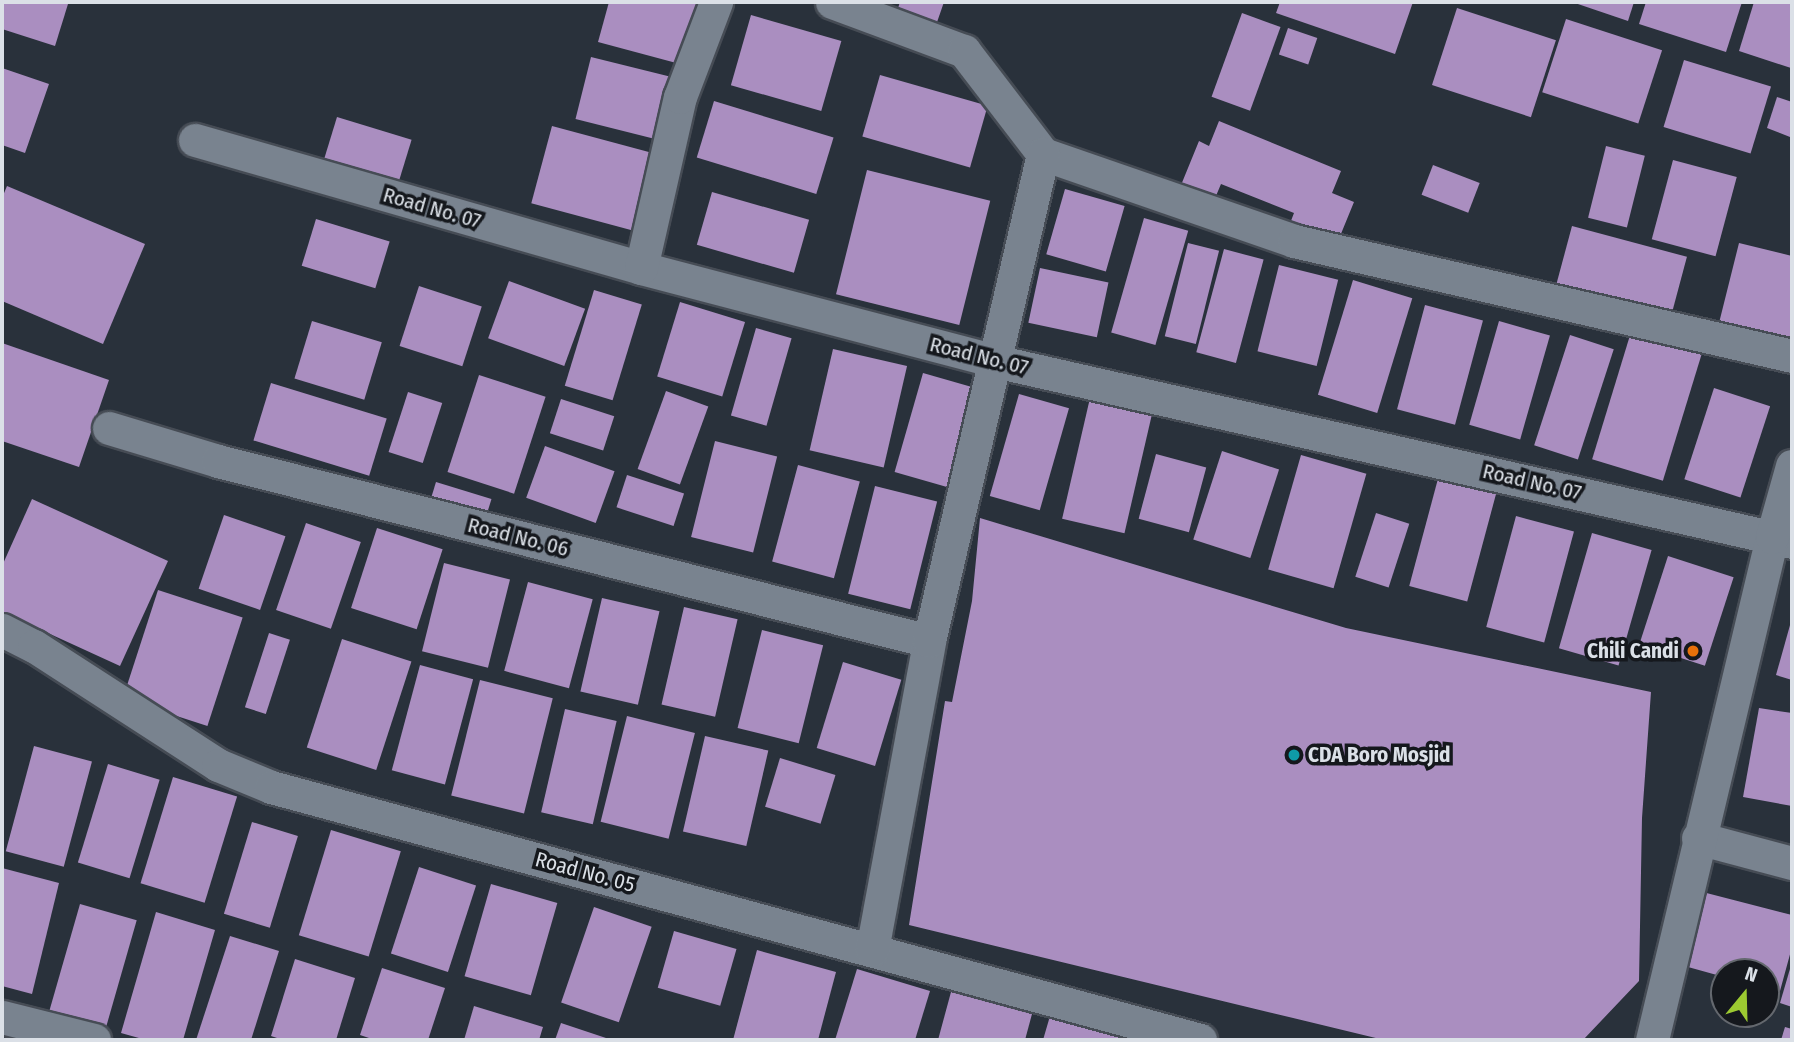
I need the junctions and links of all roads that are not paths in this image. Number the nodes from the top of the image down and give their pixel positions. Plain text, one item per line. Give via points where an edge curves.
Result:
1 (716, 2) edge
2 (832, 2) edge
3 (195, 140) dead end
4 (1043, 154) junction
5 (641, 268) junction
6 (1792, 356) edge
7 (995, 360) junction
8 (108, 428) dead end
9 (1792, 466) edge
10 (1782, 539) edge
11 (2, 630) edge
12 (929, 641) junction
13 (1698, 838) junction
14 (1792, 863) edge
15 (872, 950) junction
16 (2, 1017) edge
17 (94, 1040) edge
18 (1200, 1040) edge
19 (1652, 1040) edge

1 - 5 street via 680,97
2 - 4 street via 964,51
3 - 5 street, Road No. 07
4 - 6 street via 1294,241
4 - 7 street
5 - 7 street, Road No. 07
7 - 10 street, Road No. 07
7 - 12 street
8 - 12 street, Road No. 06 via 218,461
9 - 10 street
10 - 13 street
11 - 15 street, Road No. 05 via 218,765 271,787
12 - 15 street
13 - 14 street
13 - 19 street
15 - 18 street, Road No. 05
16 - 17 street

